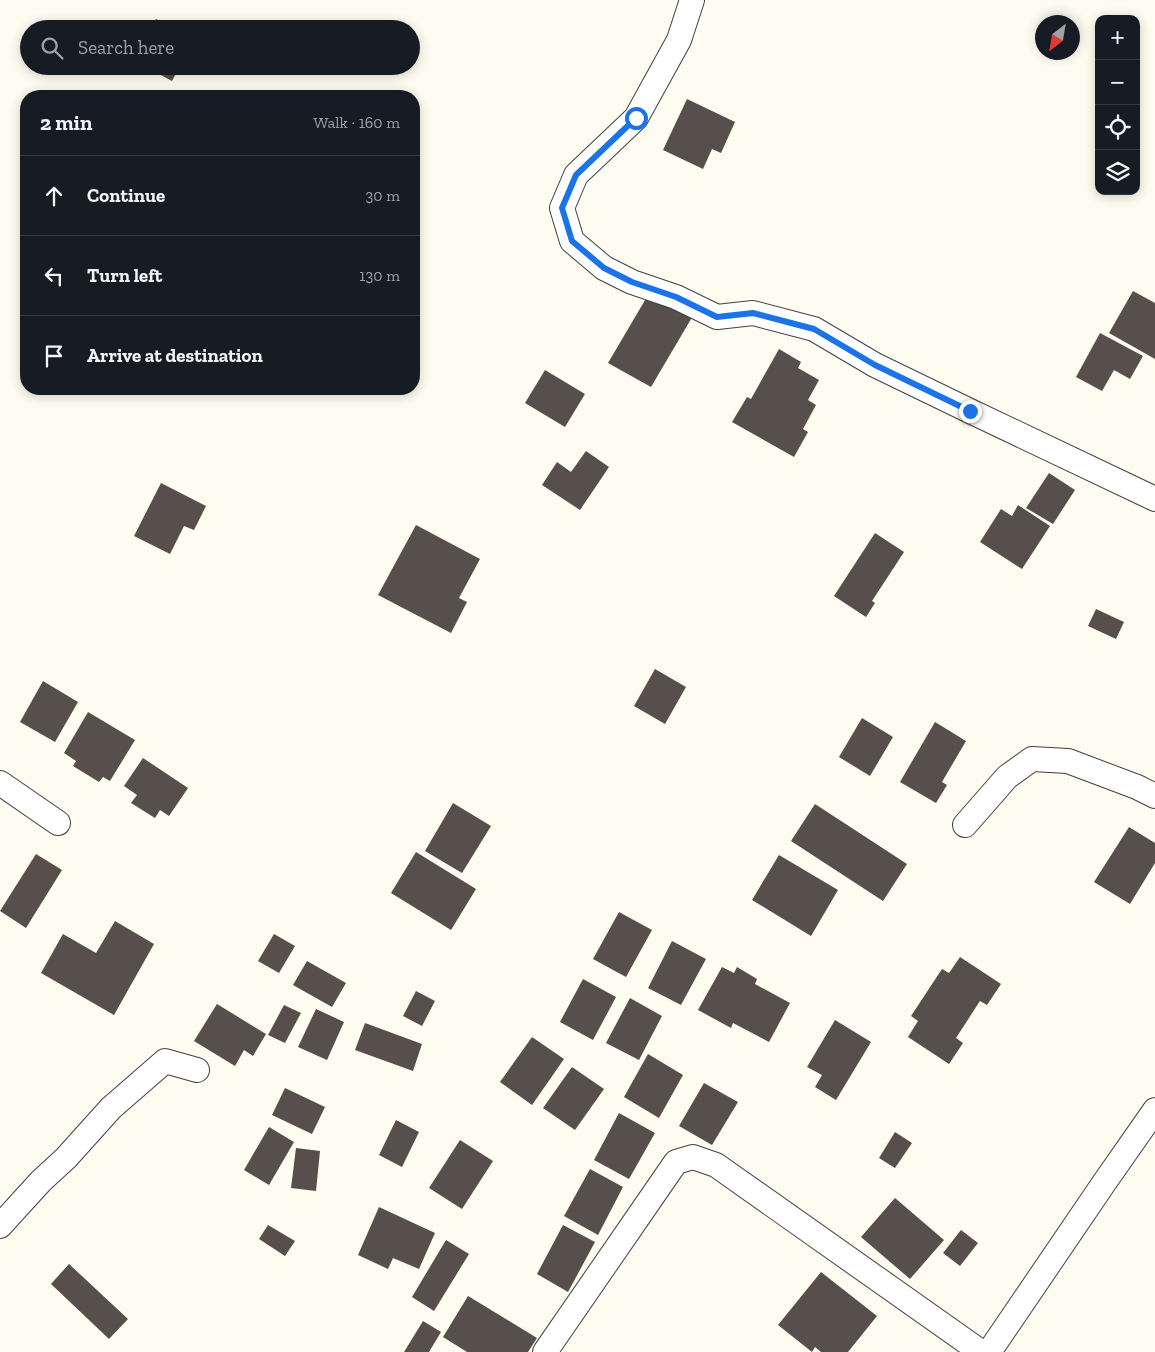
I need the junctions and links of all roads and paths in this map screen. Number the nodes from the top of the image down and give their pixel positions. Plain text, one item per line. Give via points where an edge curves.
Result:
1 (692, 0) edge
2 (1155, 499) edge
3 (0, 782) edge
4 (1155, 796) edge
5 (58, 823) dead end
6 (965, 825) dead end
7 (197, 1070) dead end
8 (1155, 1110) edge
9 (0, 1226) edge
10 (545, 1352) edge
11 (981, 1352) edge
12 (989, 1352) edge

1 - 2 street via 679,40 636,118 576,175 562,208 572,241 611,272 717,317 753,313 814,329 875,365
3 - 5 street
4 - 6 street via 1068,761 1032,759 1007,777
7 - 9 street via 165,1061 111,1108
8 - 12 street
10 - 11 street via 676,1162 693,1157 716,1164

